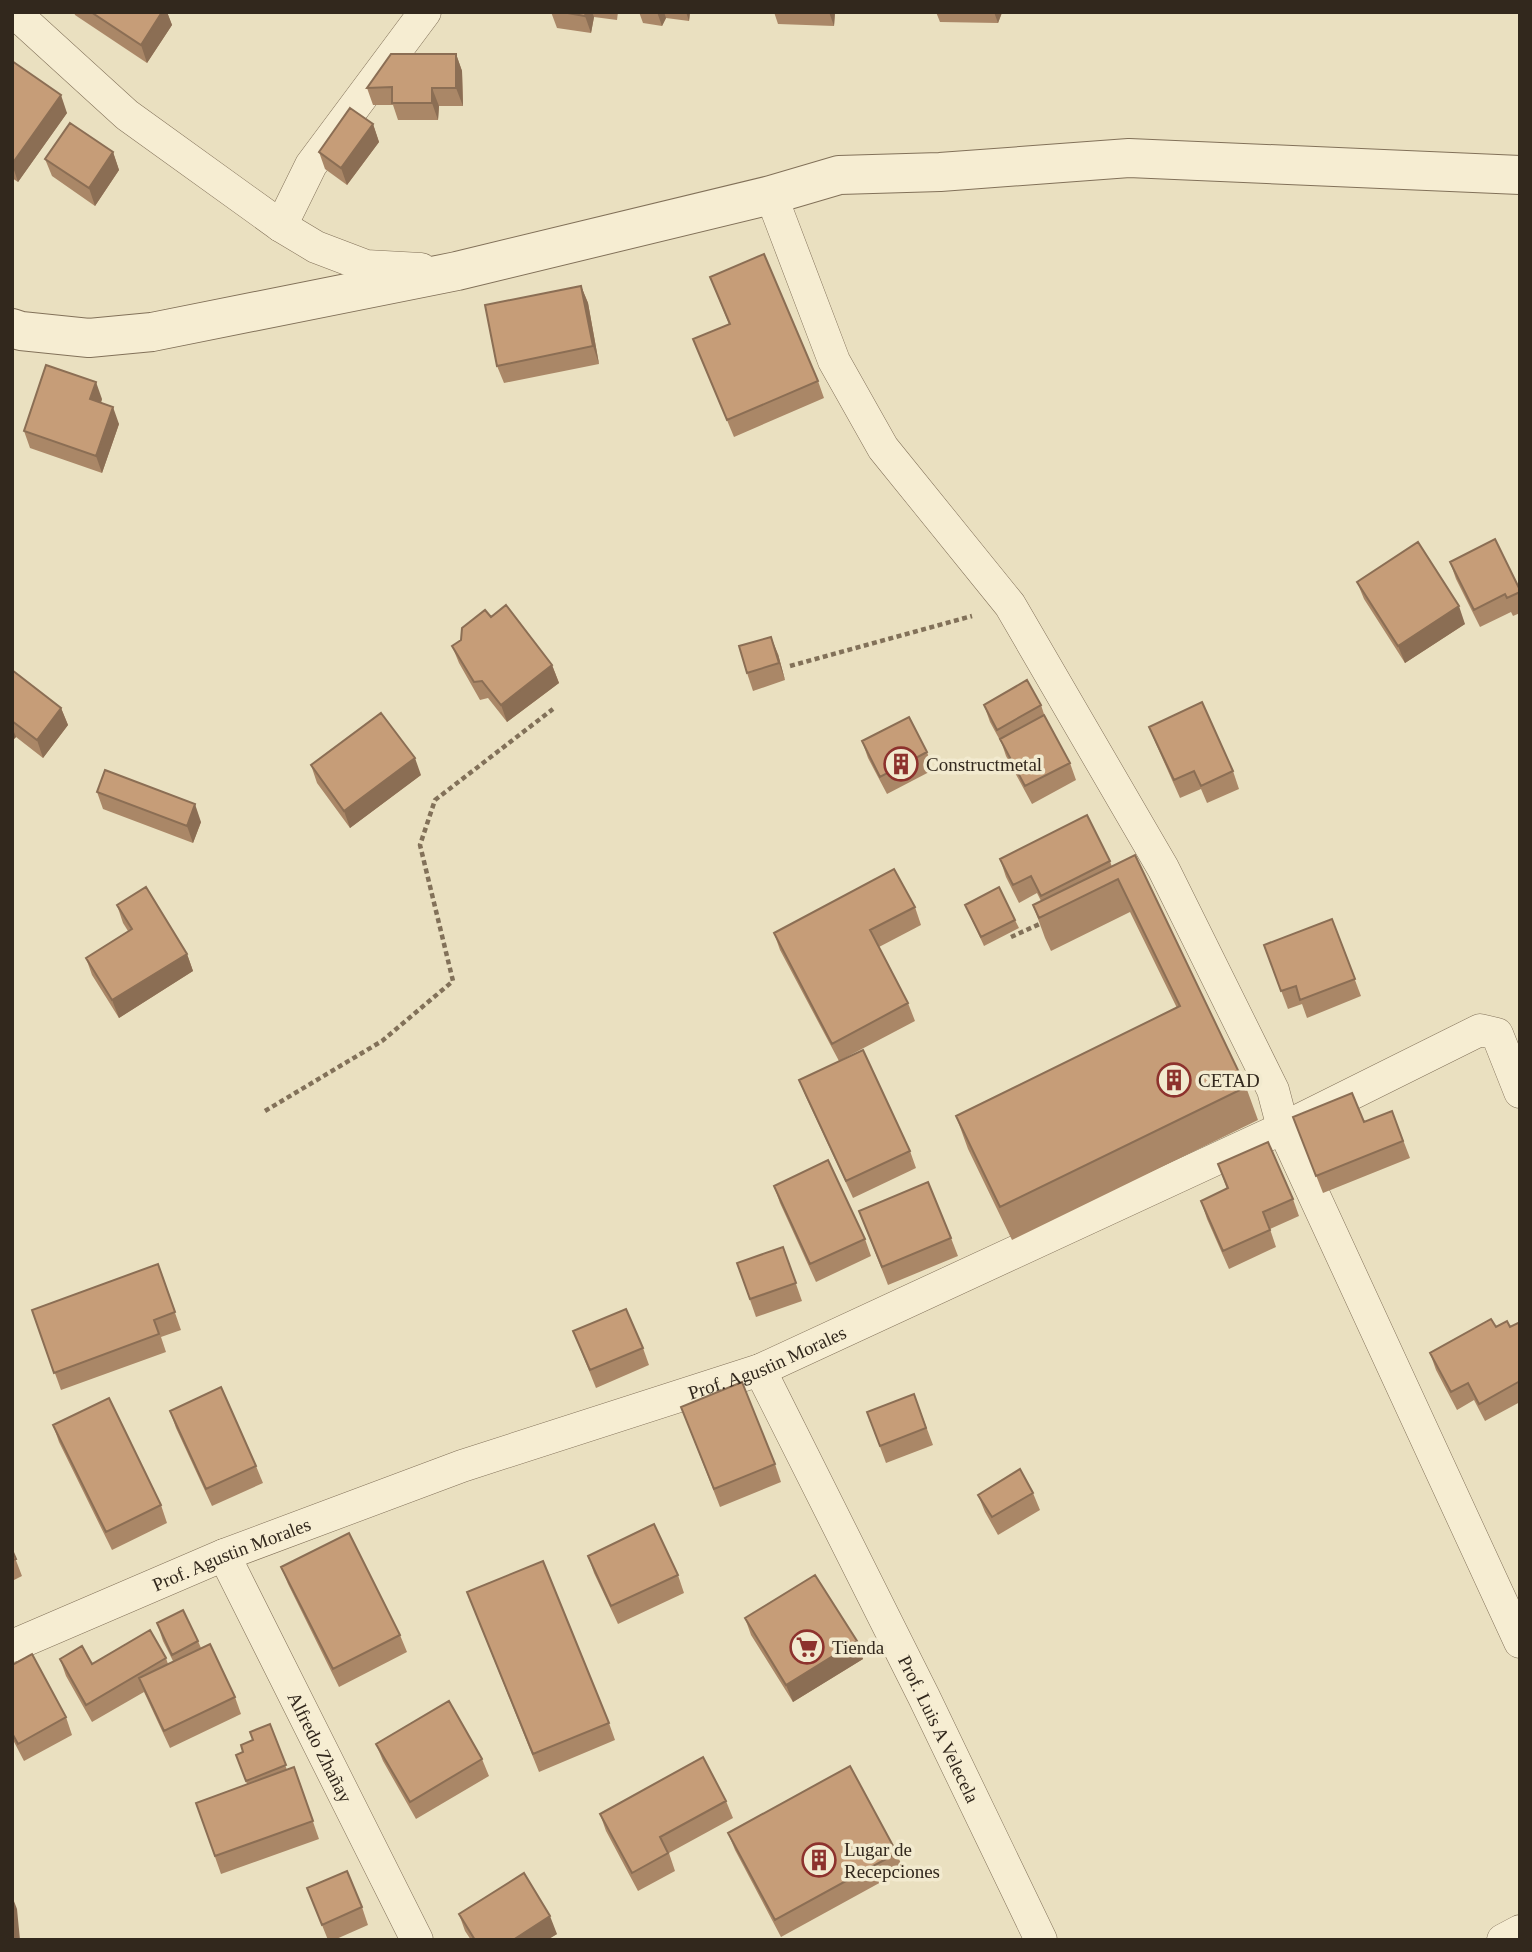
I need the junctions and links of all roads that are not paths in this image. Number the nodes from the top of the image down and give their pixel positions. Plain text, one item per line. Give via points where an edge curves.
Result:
1 (14, 12) edge
2 (425, 12) edge
3 (1520, 175) edge
4 (771, 195) junction
5 (281, 226) junction
6 (457, 271) junction
7 (12, 328) edge
8 (1520, 1093) edge
9 (1283, 1128) junction
10 (760, 1370) junction
11 (224, 1555) junction
12 (1520, 1642) edge
13 (12, 1646) edge
14 (1520, 1931) edge
15 (417, 1940) edge
16 (1041, 1940) edge
17 (1503, 1940) edge

1 - 5 street via 127,115
2 - 5 street via 311,165
3 - 4 street via 1129,158 839,175
4 - 6 street
4 - 9 street via 834,360 883,448 1010,605 1163,868 1273,1090
5 - 6 street via 316,247 366,266
6 - 7 street via 152,332 89,338
8 - 9 street, Prof. Agustin Morales via 1497,1034 1480,1030
9 - 10 street, Prof. Agustin Morales
9 - 12 street
10 - 11 street, Prof. Agustin Morales via 462,1466
10 - 16 street, Prof. Luis A Velecela
11 - 13 street, Prof. Agustin Morales
11 - 15 street, Alfredo Zhañay
14 - 17 street

